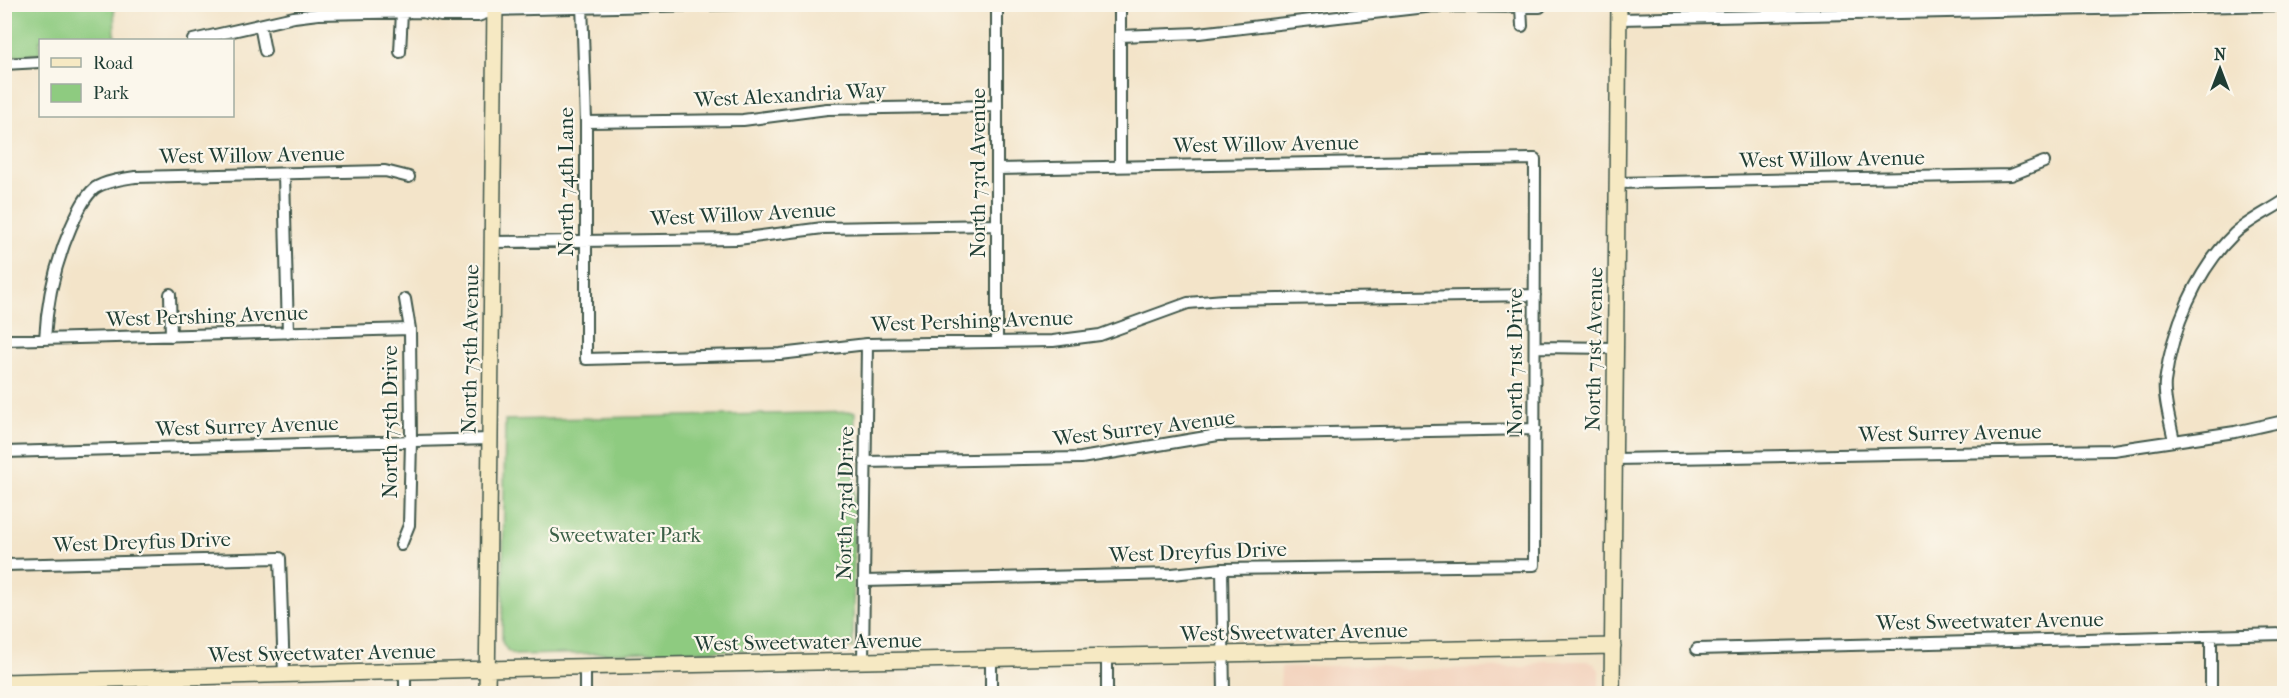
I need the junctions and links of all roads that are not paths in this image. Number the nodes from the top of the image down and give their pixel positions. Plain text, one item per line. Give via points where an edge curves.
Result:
1 (742, 4) edge
2 (997, 4) edge
3 (1120, 4) edge
4 (2241, 5) edge
5 (2284, 5) edge
6 (582, 6) edge
7 (1540, 6) edge
8 (495, 7) edge
9 (1521, 7) junction
10 (2003, 7) edge
11 (2015, 7) edge
12 (406, 10) edge
13 (1619, 12) edge
14 (260, 25) junction
15 (1522, 26) dead end
16 (1120, 36) junction
17 (197, 39) edge
18 (265, 51) dead end
19 (400, 52) dead end
20 (39, 62) edge
21 (4, 64) edge
22 (997, 106) junction
23 (586, 122) junction
24 (1535, 159) joint
25 (2044, 162) dead end
26 (1120, 166) junction
27 (997, 168) junction
28 (284, 174) junction
29 (409, 177) dead end
30 (1617, 183) junction
31 (2284, 201) edge
32 (997, 225) junction
33 (586, 241) junction
34 (492, 242) junction
35 (170, 294) dead end
36 (1535, 295) junction
37 (405, 299) dead end
38 (410, 329) junction
39 (288, 333) junction
40 (171, 336) junction
41 (45, 339) junction
42 (4, 340) edge
43 (997, 342) junction
44 (867, 344) junction
45 (1535, 347) junction
46 (1615, 348) junction
47 (586, 359) joint
48 (2284, 421) edge
49 (1535, 429) junction
50 (490, 439) junction
51 (411, 441) junction
52 (2174, 441) junction
53 (4, 452) edge
54 (1614, 459) junction
55 (865, 462) junction
56 (401, 545) dead end
57 (4, 565) edge
58 (1534, 565) joint
59 (1222, 569) junction
60 (864, 581) junction
61 (2284, 634) edge
62 (2211, 636) junction
63 (1613, 646) junction
64 (1697, 649) dead end
65 (1224, 654) junction
66 (1107, 657) junction
67 (991, 659) junction
68 (863, 662) junction
69 (585, 667) junction
70 (488, 670) junction
71 (405, 672) junction
72 (284, 675) junction
73 (4, 682) edge
74 (405, 693) edge
75 (487, 693) edge
76 (585, 693) edge
77 (991, 693) edge
78 (1107, 693) edge
79 (1224, 693) edge
80 (1612, 693) edge
81 (2211, 693) edge

1 - 6 street
2 - 22 street, North 73rd Avenue
3 - 16 street
4 - 5 street
4 - 11 street
6 - 8 street
6 - 23 street, North 74th Lane
7 - 9 street
8 - 12 street via 478,16 441,16
8 - 34 street, North 75th Avenue
9 - 15 street
9 - 16 street via 1434,6 1199,33
10 - 11 street
10 - 13 street
12 - 14 street via 318,14
12 - 19 street
13 - 30 street, North 71st Avenue
14 - 17 street
14 - 18 street
16 - 26 street
20 - 21 street
22 - 23 street, West Alexandria Way via 827,109 743,120
22 - 27 street, North 73rd Avenue
23 - 33 street, North 74th Lane
24 - 26 street, West Willow Avenue
24 - 36 street, North 71st Drive
25 - 30 street, West Willow Avenue via 2011,175
26 - 27 street, West Willow Avenue
27 - 32 street, North 73rd Avenue
28 - 29 street, West Willow Avenue via 385,171
28 - 39 street
28 - 41 street, West Willow Avenue via 135,177 97,187 76,216 56,266
30 - 46 street, North 71st Avenue
31 - 52 street via 2236,232 2210,262 2188,299 2165,384
32 - 33 street, West Willow Avenue via 823,228 738,239
32 - 43 street, North 73rd Avenue
33 - 34 street, West Willow Avenue
33 - 47 street, North 74th Lane
34 - 50 street, North 75th Avenue
35 - 40 street
36 - 43 street, West Pershing Avenue via 1188,303 1100,335
36 - 45 street, North 71st Drive
37 - 38 street, North 75th Drive
38 - 39 street, West Pershing Avenue
38 - 51 street, North 75th Drive
39 - 40 street, West Pershing Avenue
40 - 41 street, West Pershing Avenue
41 - 42 street, West Pershing Avenue
43 - 44 street, West Pershing Avenue
44 - 47 street, West Pershing Avenue via 780,354
44 - 55 street, North 73rd Drive
45 - 46 street
45 - 49 street, North 71st Drive
46 - 54 street, North 71st Avenue
48 - 52 street, West Surrey Avenue
49 - 55 street, West Surrey Avenue via 1218,435 1081,458
49 - 58 street, North 71st Drive
50 - 51 street, West Surrey Avenue
50 - 70 street, North 75th Avenue
51 - 53 street, West Surrey Avenue
51 - 56 street, North 75th Drive via 409,525
52 - 54 street, West Surrey Avenue via 2114,450
54 - 63 street, North 71st Avenue
55 - 60 street, North 73rd Drive
57 - 72 street, West Dreyfus Drive via 280,558
58 - 59 street, West Dreyfus Drive
59 - 60 street, West Dreyfus Drive via 1172,574
59 - 65 street
60 - 68 street, North 73rd Drive
61 - 62 street, West Sweetwater Avenue
62 - 64 street, West Sweetwater Avenue
62 - 81 street
63 - 65 street, West Sweetwater Avenue
63 - 80 street, North 71st Avenue
65 - 66 street, West Sweetwater Avenue
65 - 79 street
66 - 67 street, West Sweetwater Avenue
66 - 78 street
67 - 68 street, West Sweetwater Avenue
67 - 77 street
68 - 69 street, West Sweetwater Avenue
69 - 70 street, West Sweetwater Avenue
69 - 76 street
70 - 71 street, West Sweetwater Avenue
70 - 75 street, North 75th Avenue
71 - 72 street, West Sweetwater Avenue
71 - 74 street
72 - 73 street, West Sweetwater Avenue

